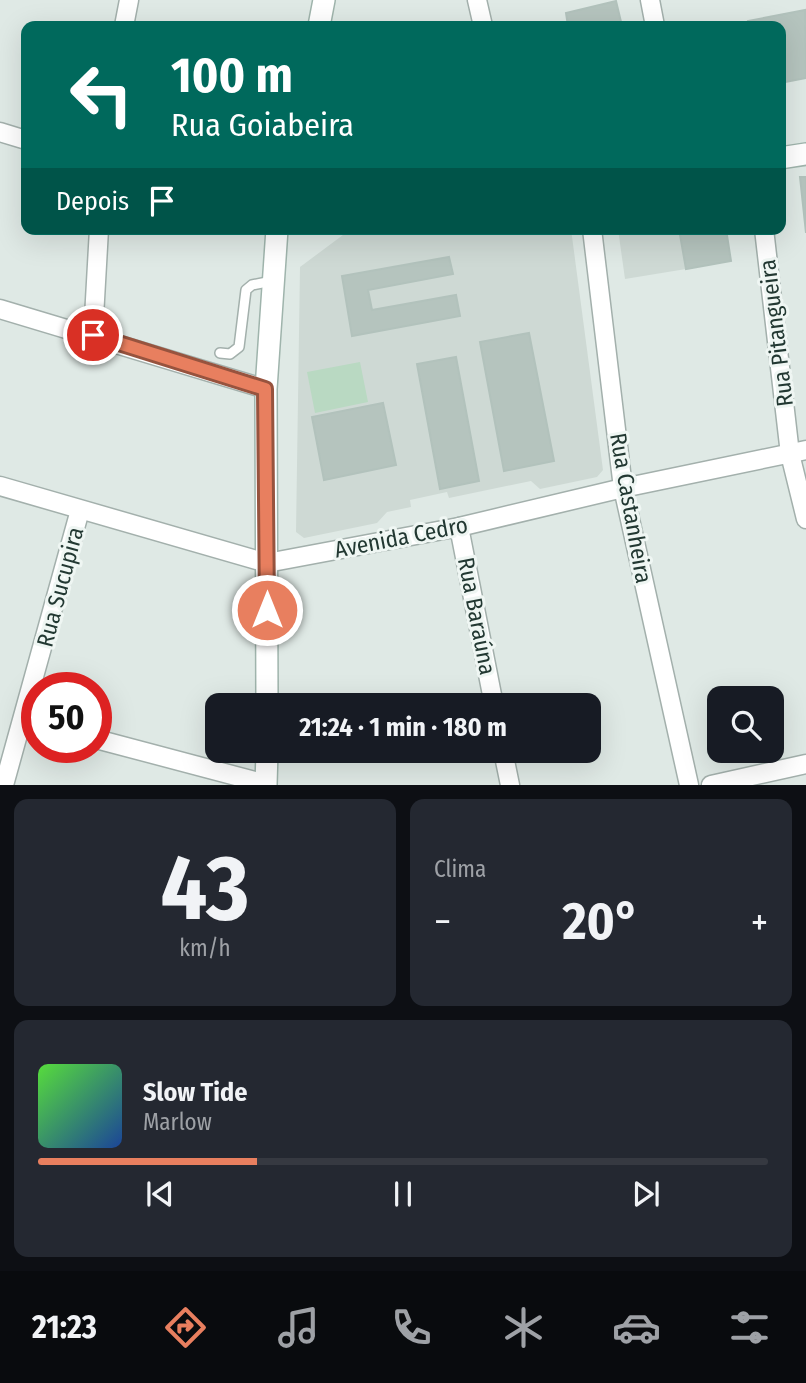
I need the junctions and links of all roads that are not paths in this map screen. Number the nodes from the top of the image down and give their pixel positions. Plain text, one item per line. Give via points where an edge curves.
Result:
1 (128, 0) edge
2 (324, 0) edge
3 (477, 0) edge
4 (650, 0) edge
5 (125, 21) edge
6 (320, 21) edge
7 (482, 21) edge
8 (654, 21) edge
9 (0, 132) edge
10 (21, 138) edge
11 (806, 155) edge
12 (786, 157) edge
13 (99, 235) edge
14 (277, 235) edge
15 (593, 235) edge
16 (765, 235) edge
17 (273, 280) junction
18 (0, 309) edge
19 (93, 335) junction
20 (220, 353) dead end
21 (265, 389) junction
22 (798, 452) edge
23 (0, 486) edge
24 (623, 488) junction
25 (80, 510) junction
26 (806, 519) edge
27 (459, 527) junction
28 (267, 563) junction
29 (42, 672) edge
30 (267, 693) edge
31 (492, 693) edge
32 (112, 742) edge
33 (21, 743) edge
34 (267, 763) edge
35 (505, 763) edge
36 (806, 764) edge
37 (267, 784) edge
38 (4, 785) edge
39 (510, 785) edge
40 (689, 785) edge
41 (711, 785) edge

1 - 5 street
2 - 6 main road
3 - 7 street
4 - 8 street
9 - 10 street
11 - 12 main road
13 - 19 street
14 - 17 main road
15 - 24 street, Rua Castanheira
16 - 22 street, Rua Pitangueira
17 - 20 lane via 246,290 239,347 230,354
17 - 21 main road
18 - 19 street
19 - 21 street
21 - 28 main road
22 - 24 street, Avenida Cedro
22 - 26 street, Rua Pitangueira
23 - 25 street, Avenida Cedro
24 - 27 street, Avenida Cedro
24 - 40 street, Rua Castanheira
25 - 28 street, Avenida Cedro
25 - 29 street, Rua Sucupira
27 - 28 street, Avenida Cedro
27 - 31 street, Rua Baraúna
28 - 30 main road
32 - 37 street
33 - 38 street, Rua Sucupira
34 - 37 main road
35 - 39 street
36 - 41 street

